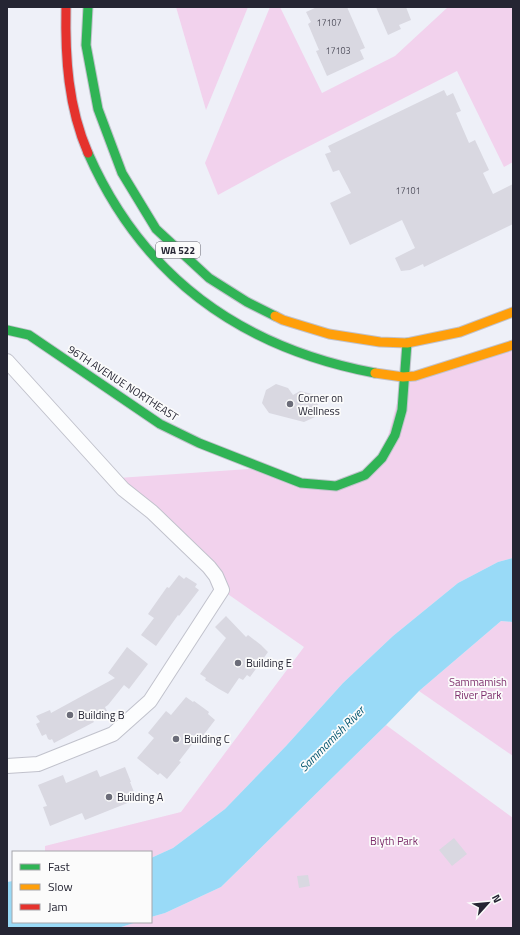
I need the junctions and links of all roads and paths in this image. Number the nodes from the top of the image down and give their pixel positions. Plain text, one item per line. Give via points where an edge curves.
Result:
1 (66, 7) edge
2 (88, 7) edge
3 (513, 312) edge
4 (7, 330) edge
5 (407, 343) junction
6 (513, 345) edge
7 (7, 361) edge
8 (404, 377) junction
9 (7, 766) edge

1 - 8 main road, WA 522 via 70,80 74,112 81,137 110,199 153,257 207,306 240,328 276,345 334,364
2 - 5 main road, WA 522 via 86,45 98,109 122,173 156,229 209,278 247,302 283,320 329,334 380,342
3 - 5 main road, WA 522 via 460,332
4 - 8 main road, 96TH AVENUE NORTHEAST via 29,335 160,424 210,448 301,483 336,486 365,475 382,458 395,435 402,410
5 - 8 main road, 96TH AVENUE NORTHEAST
6 - 8 main road, WA 522 via 430,372
7 - 9 street via 123,489 152,512 209,567 222,590 150,701 113,734 38,764

